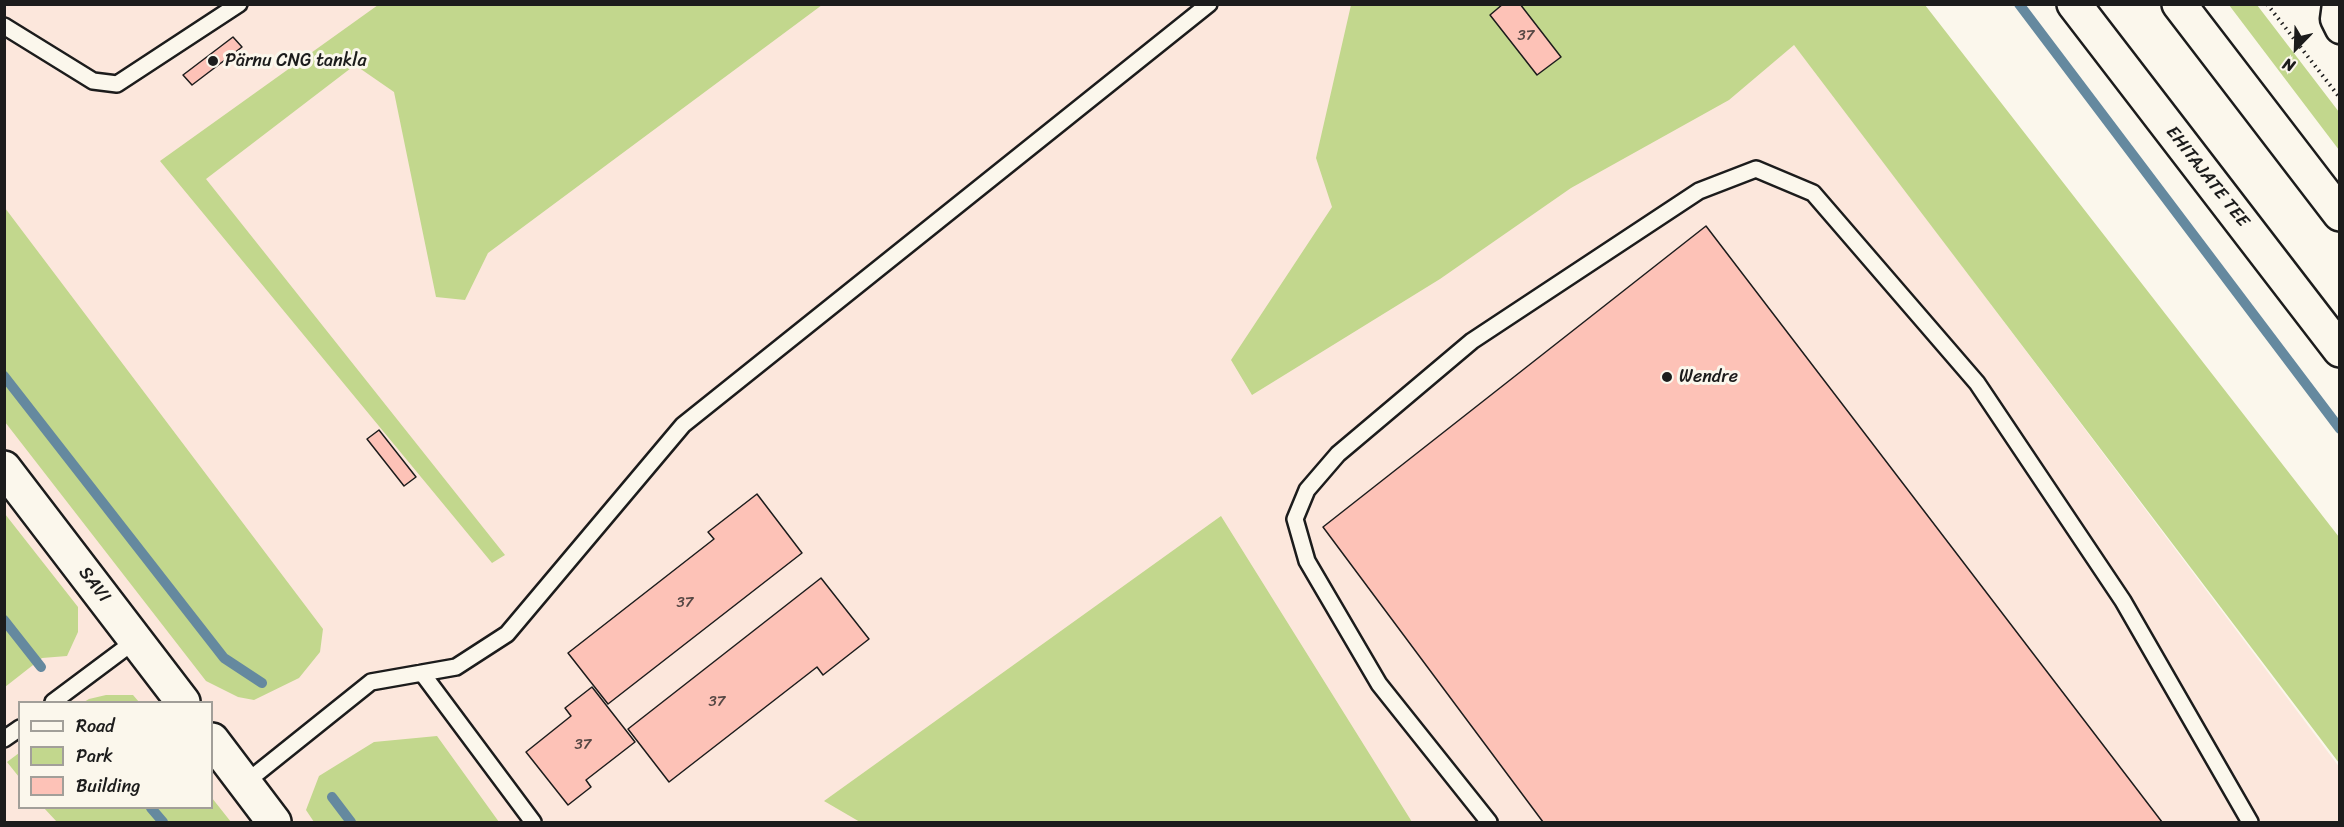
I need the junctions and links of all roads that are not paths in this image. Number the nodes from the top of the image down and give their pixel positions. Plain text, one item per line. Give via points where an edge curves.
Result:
1 (239, 4) edge
2 (1209, 4) edge
3 (2074, 4) edge
4 (2179, 4) edge
5 (2337, 4) edge
6 (4, 26) edge
7 (2340, 29) edge
8 (2340, 214) edge
9 (2340, 350) edge
10 (4, 468) edge
11 (136, 640) junction
12 (422, 673) junction
13 (54, 701) edge
14 (182, 701) edge
15 (18, 729) edge
16 (4, 739) edge
17 (213, 741) edge
18 (245, 783) junction
19 (274, 822) edge
20 (533, 822) edge
21 (1489, 822) edge
22 (2250, 822) edge

1 - 6 lane via 117,84 93,81
2 - 12 lane via 683,424 507,634 456,667
3 - 9 main road, EHITAJATE TEE
4 - 8 main road
5 - 7 street via 2335,19
10 - 11 main road, SAVI
11 - 13 lane
11 - 14 main road, SAVI
12 - 18 lane via 371,682
12 - 20 lane
15 - 16 lane
17 - 18 main road
18 - 19 main road
21 - 22 lane via 1379,684 1307,561 1295,519 1307,490 1338,454 1472,341 1699,191 1756,169 1813,193 1977,383 2123,601

